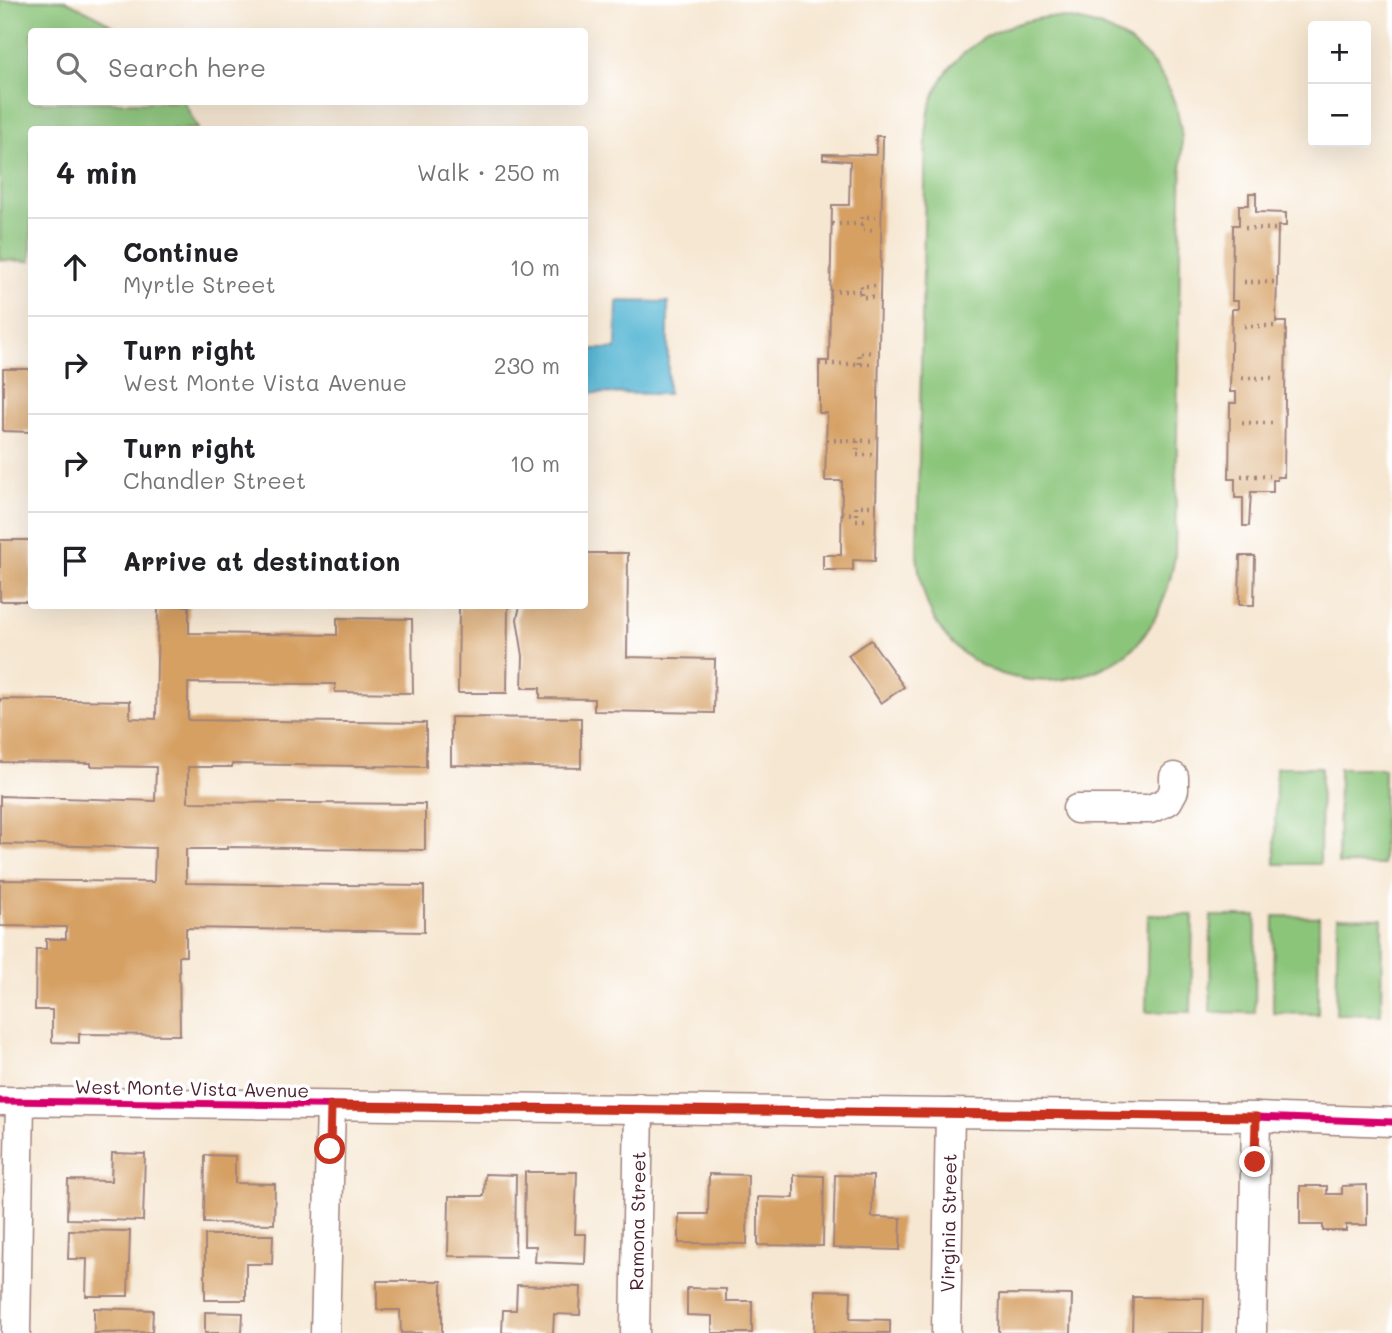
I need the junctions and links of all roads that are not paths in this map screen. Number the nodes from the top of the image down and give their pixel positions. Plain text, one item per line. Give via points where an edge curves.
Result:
1 (1174, 777) dead end
2 (1077, 809) dead end
3 (10, 1101) edge
4 (331, 1106) junction
5 (639, 1108) junction
6 (950, 1113) junction
7 (1256, 1117) junction
8 (1392, 1122) edge
9 (16, 1333) edge
10 (325, 1333) edge
11 (635, 1333) edge
12 (946, 1333) edge
13 (1252, 1333) edge

1 - 2 street via 1168,801 1150,809
3 - 4 street, West Monte Vista Avenue
3 - 9 street
4 - 5 street, West Monte Vista Avenue
4 - 10 street
5 - 6 street, West Monte Vista Avenue
5 - 11 street, Ramona Street
6 - 7 street, West Monte Vista Avenue
6 - 12 street, Virginia Street
7 - 8 street, West Monte Vista Avenue
7 - 13 street

